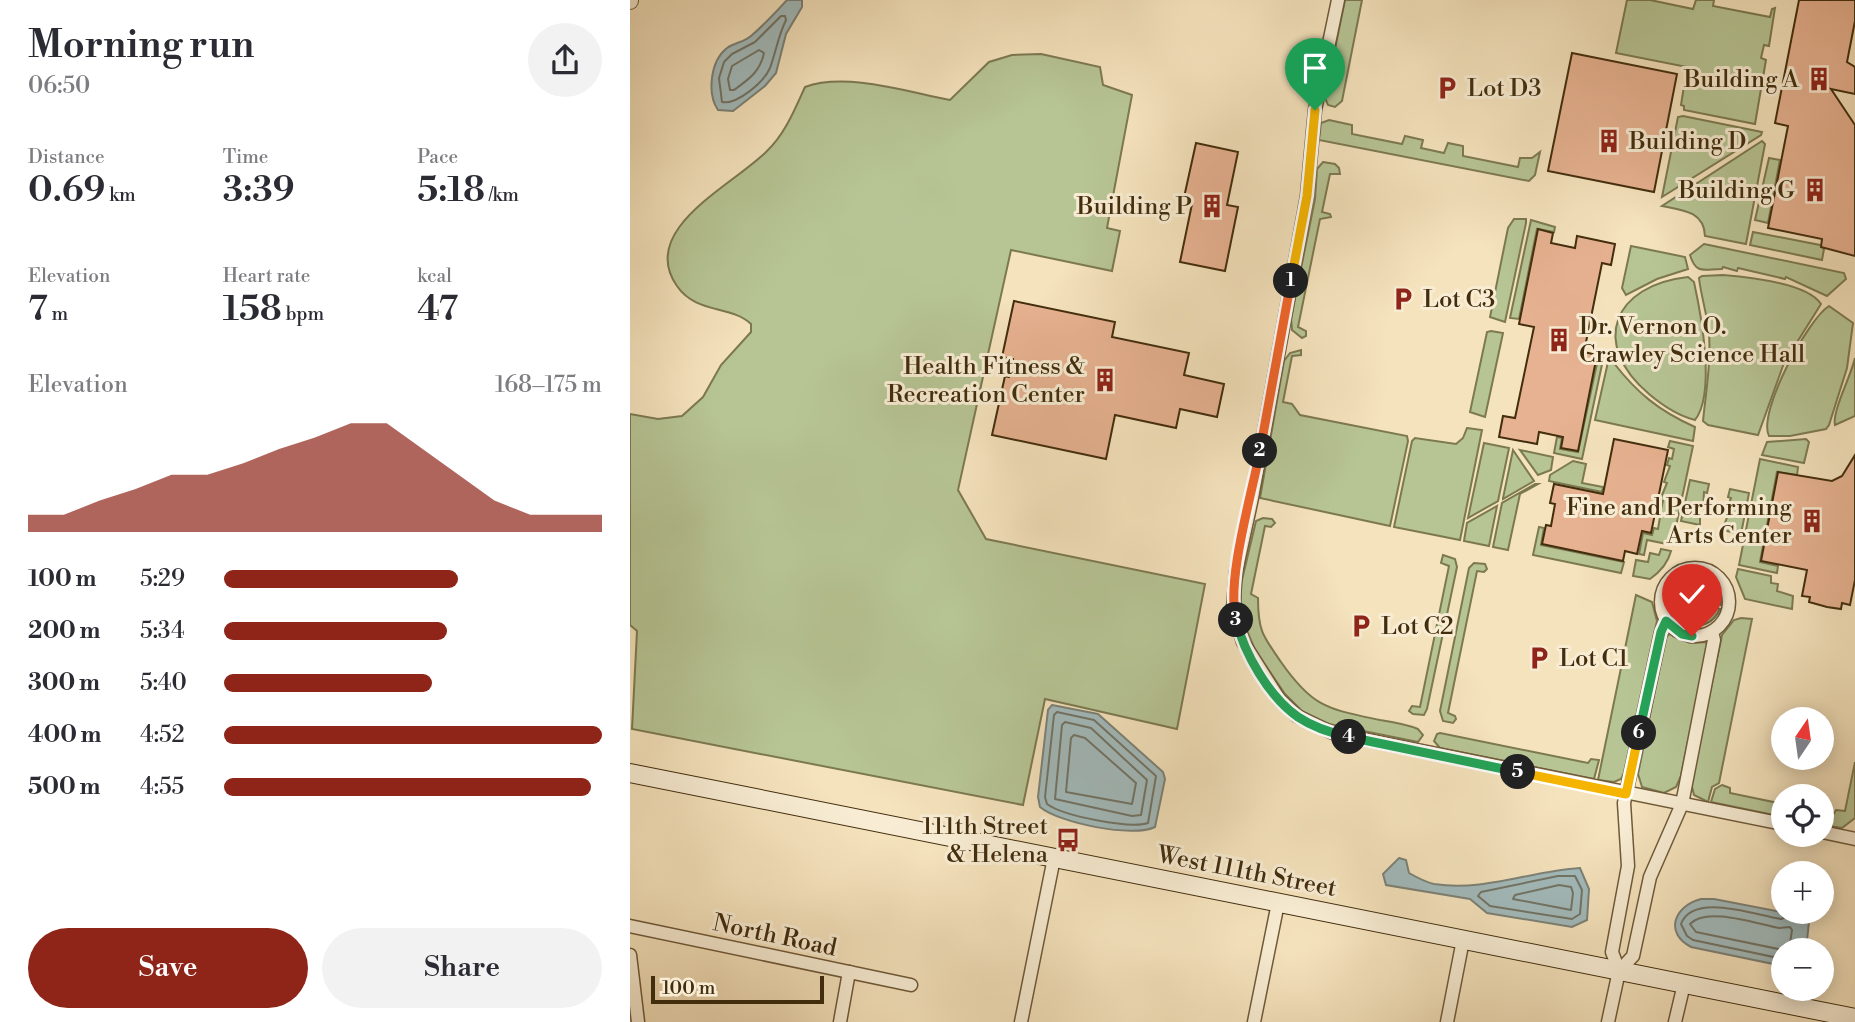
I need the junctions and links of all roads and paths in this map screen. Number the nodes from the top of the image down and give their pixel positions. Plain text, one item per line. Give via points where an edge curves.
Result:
1 (1338, 0) edge
2 (1666, 621) junction
3 (1712, 632) junction
4 (630, 773) edge
5 (1626, 794) junction
6 (1682, 804) junction
7 (1771, 822) edge
8 (1834, 835) edge
9 (1855, 839) edge
10 (1054, 858) junction
11 (1278, 902) junction
12 (630, 926) edge
13 (1464, 940) junction
14 (630, 954) edge
15 (1619, 971) junction
16 (849, 972) junction
17 (1684, 984) junction
18 (911, 985) dead end
19 (1829, 1017) edge
20 (1855, 1018) edge
21 (638, 1022) edge
22 (840, 1022) edge
23 (1021, 1022) edge
24 (1254, 1022) edge
25 (1447, 1022) edge
26 (1608, 1022) edge
27 (1675, 1022) edge

1 - 5 street via 1314,119 1307,196 1236,572 1233,609 1243,642 1279,699 1315,726
2 - 3 street via 1682,634
2 - 3 street via 1660,604 1669,578 1679,571 1702,568 1713,572 1728,591 1728,610
2 - 5 street
3 - 6 street
4 - 10 main road, West 111th Street
5 - 6 street
5 - 15 street via 1628,866 1612,952
6 - 7 street
6 - 15 street via 1650,877 1633,956
8 - 9 street
10 - 11 main road, West 111th Street
10 - 23 street
11 - 13 main road, West 111th Street
11 - 24 street
12 - 16 street, North Road
13 - 15 main road, West 111th Street
13 - 25 street
14 - 21 street
15 - 17 main road, West 111th Street
15 - 26 street
16 - 18 street, North Road
16 - 22 street
17 - 19 main road, West 111th Street
17 - 27 street
19 - 20 main road, West 111th Street

